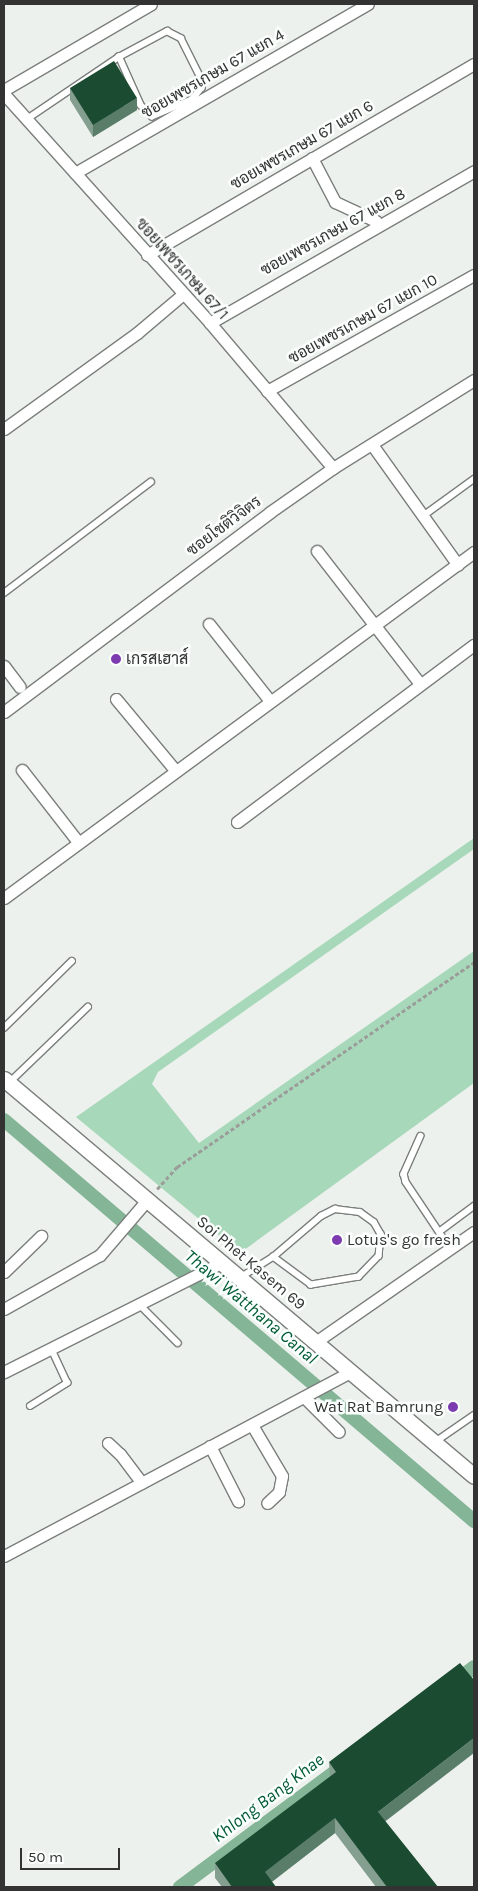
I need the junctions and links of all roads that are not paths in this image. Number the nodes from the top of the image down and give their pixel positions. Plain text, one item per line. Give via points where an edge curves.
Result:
1 (151, 4) edge
2 (368, 4) edge
3 (119, 57) junction
4 (474, 64) edge
5 (4, 90) edge
6 (4, 94) edge
7 (26, 119) junction
8 (312, 158) junction
9 (474, 171) edge
10 (74, 173) junction
11 (376, 221) dead end
12 (147, 255) junction
13 (474, 275) edge
14 (182, 295) junction
15 (210, 323) junction
16 (474, 380) edge
17 (267, 391) junction
18 (4, 428) edge
19 (373, 446) junction
20 (333, 468) junction
21 (474, 479) edge
22 (151, 482) dead end
23 (423, 516) junction
24 (317, 550) dead end
25 (474, 552) edge
26 (458, 565) junction
27 (4, 593) edge
28 (209, 624) dead end
29 (375, 627) junction
30 (474, 645) edge
31 (4, 666) edge
32 (420, 684) junction
33 (20, 687) dead end
34 (116, 699) dead end
35 (270, 701) junction
36 (4, 712) edge
37 (22, 770) dead end
38 (175, 770) junction
39 (238, 822) dead end
40 (78, 842) junction
41 (4, 898) edge
42 (72, 961) dead end
43 (88, 1007) dead end
44 (4, 1028) edge
45 (6, 1081) edge
46 (421, 1136) dead end
47 (144, 1204) junction
48 (474, 1206) edge
49 (439, 1232) junction
50 (474, 1232) edge
51 (41, 1236) dead end
52 (450, 1248) junction
53 (273, 1258) junction
54 (217, 1265) junction
55 (4, 1272) edge
56 (241, 1277) junction
57 (139, 1304) junction
58 (4, 1309) edge
59 (317, 1341) junction
60 (178, 1343) dead end
61 (51, 1348) junction
62 (4, 1372) edge
63 (345, 1375) junction
64 (306, 1396) junction
65 (30, 1406) dead end
66 (474, 1415) edge
67 (252, 1425) junction
68 (339, 1432) dead end
69 (435, 1442) junction
70 (108, 1443) dead end
71 (210, 1446) junction
72 (474, 1476) edge
73 (142, 1482) junction
74 (238, 1501) dead end
75 (267, 1503) dead end
76 (4, 1556) edge

1 - 5 street
2 - 10 street, ซอยเพชรเกษม 67 แยก 4
3 - 3 lane via 172,31 181,38 202,80 202,88 192,100 152,117 140,106
3 - 7 lane
4 - 8 street, ซอยเพชรเกษม 67 แยก 6
6 - 7 street, ซอยเพชรเกษม 67/1
7 - 10 street, ซอยเพชรเกษม 67/1
8 - 11 street via 335,202
8 - 12 street, ซอยเพชรเกษม 67 แยก 6
9 - 15 street, ซอยเพชรเกษม 67 แยก 8
10 - 12 street, ซอยเพชรเกษม 67/1
12 - 14 street, ซอยเพชรเกษม 67/1
13 - 17 street, ซอยเพชรเกษม 67 แยก 10
14 - 15 street, ซอยเพชรเกษม 67/1
14 - 18 street via 137,333
15 - 17 street, ซอยเพชรเกษม 67/1
16 - 19 street, ซอยโชติวิจิตร
17 - 20 street, ซอยเพชรเกษม 67/1
19 - 20 street, ซอยโชติวิจิตร
19 - 23 street
20 - 36 street, ซอยโชติวิจิตร
21 - 23 lane
22 - 27 lane
23 - 26 street
24 - 29 street
25 - 26 street
26 - 29 street
28 - 35 street
29 - 32 street
29 - 35 street
30 - 32 street
31 - 33 street
32 - 39 street
34 - 38 street
35 - 38 street
37 - 40 street
38 - 40 street
40 - 41 street
42 - 44 lane
43 - 45 lane
45 - 47 main road, Soi Phet Kasem 69
46 - 49 lane via 404,1174
47 - 54 main road, Soi Phet Kasem 69
47 - 58 street via 100,1255
48 - 49 lane
49 - 52 lane
50 - 52 street
51 - 55 street
52 - 59 street
53 - 53 lane via 312,1285 359,1278 379,1256 381,1234 374,1222 360,1212 335,1209 321,1216
53 - 56 lane
54 - 56 main road, Soi Phet Kasem 69
54 - 57 street
56 - 59 main road, Soi Phet Kasem 69
57 - 60 lane
57 - 61 street
59 - 63 main road, Soi Phet Kasem 69
61 - 62 street
61 - 65 lane via 67,1382
63 - 64 street
63 - 69 main road, Soi Phet Kasem 69
64 - 67 street
64 - 68 street
66 - 69 lane
67 - 71 street
67 - 75 street via 282,1476 279,1492
69 - 72 main road, Soi Phet Kasem 69
70 - 73 street
71 - 73 street
71 - 74 street
73 - 76 street

